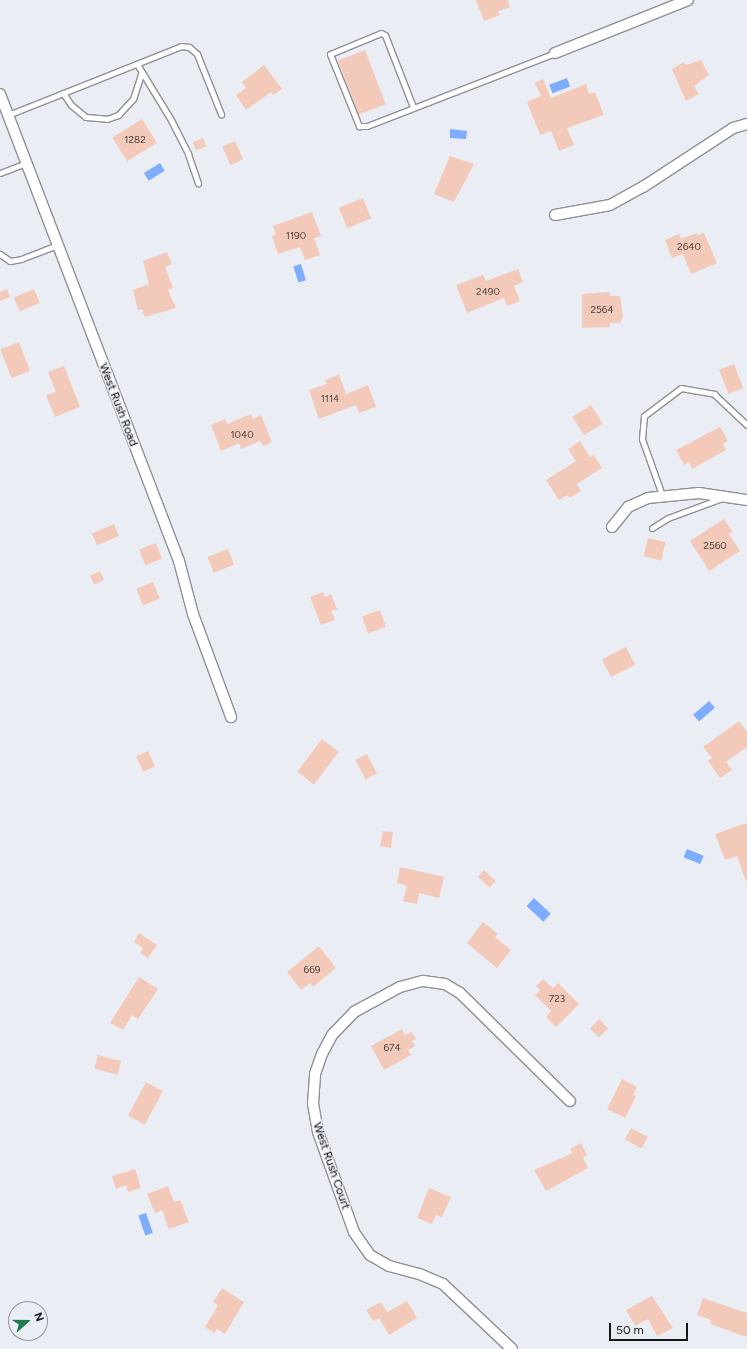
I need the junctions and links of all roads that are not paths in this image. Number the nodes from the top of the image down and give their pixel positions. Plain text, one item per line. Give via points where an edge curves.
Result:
1 (688, 0) edge
2 (555, 53) joint
3 (137, 64) junction
4 (142, 72) junction
5 (63, 93) junction
6 (0, 94) edge
7 (413, 107) junction
8 (221, 114) dead end
9 (8, 115) junction
10 (747, 124) edge
11 (26, 163) junction
12 (0, 173) edge
13 (198, 183) dead end
14 (555, 215) dead end
15 (58, 245) junction
16 (0, 254) edge
17 (747, 425) edge
18 (662, 495) junction
19 (725, 496) junction
20 (747, 500) edge
21 (612, 527) dead end
22 (652, 528) dead end
23 (231, 717) dead end
24 (570, 1101) dead end
25 (512, 1349) edge

1 - 2 street
2 - 7 lane
3 - 4 lane
3 - 5 lane
3 - 8 lane via 181,46 189,47 197,54
4 - 5 lane via 133,99 118,114 107,119 86,118 71,105
4 - 13 lane via 188,154
5 - 9 lane
6 - 9 street, West Rush Road
7 - 7 lane via 367,126 359,126 330,54 381,33 385,36
9 - 11 street, West Rush Road
10 - 14 street via 733,128 643,187 610,205
11 - 12 lane
11 - 15 street, West Rush Road
15 - 16 lane via 10,261
15 - 23 street, West Rush Road via 179,561 193,614
17 - 18 lane via 714,394 681,388 644,416 642,439
18 - 19 street via 699,493
18 - 21 street via 636,502 628,507
19 - 20 street
19 - 22 lane via 710,504 668,518
24 - 25 street, West Rush Court via 460,993 445,984 423,981 400,986 354,1012 332,1035 315,1074 313,1104 318,1132 354,1232 370,1255 389,1266 443,1284

